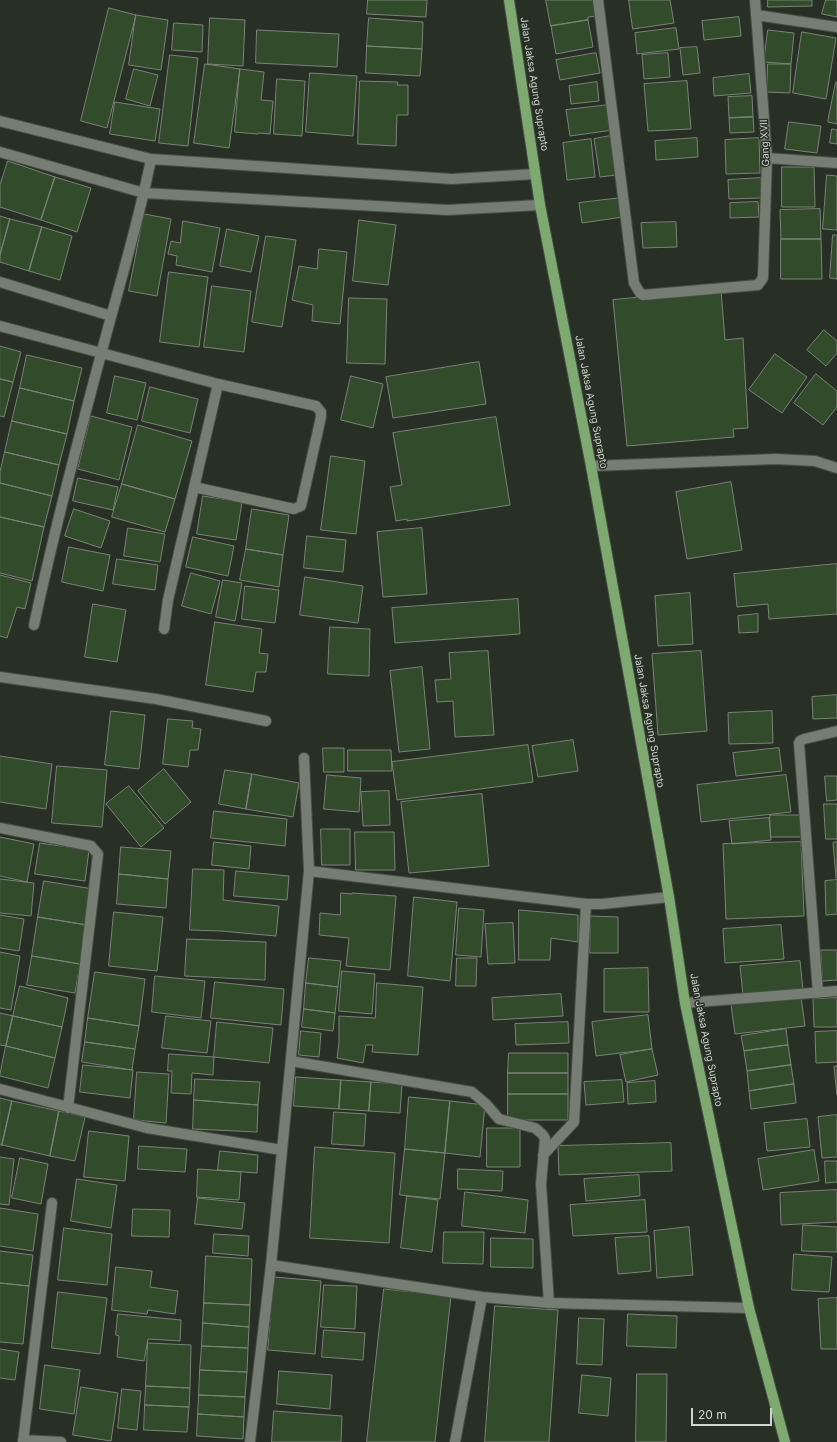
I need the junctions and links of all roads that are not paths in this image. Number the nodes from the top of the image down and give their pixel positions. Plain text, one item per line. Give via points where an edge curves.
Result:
1 (509, 0) edge
2 (598, 0) edge
3 (755, 0) edge
4 (756, 15) junction
5 (837, 27) edge
6 (0, 121) edge
7 (0, 152) edge
8 (767, 158) junction
9 (151, 159) junction
10 (837, 163) edge
11 (535, 174) junction
12 (144, 193) junction
13 (540, 205) junction
14 (0, 282) edge
15 (111, 316) junction
16 (0, 326) edge
17 (101, 353) junction
18 (218, 384) junction
19 (591, 466) junction
20 (837, 468) edge
21 (194, 487) junction
22 (34, 625) dead end
23 (164, 629) dead end
24 (0, 677) edge
25 (266, 721) dead end
26 (837, 731) edge
27 (304, 758) dead end
28 (0, 828) edge
29 (309, 871) junction
30 (669, 897) junction
31 (586, 904) junction
32 (837, 991) edge
33 (818, 993) junction
34 (685, 1003) junction
35 (291, 1061) junction
36 (0, 1089) edge
37 (68, 1108) junction
38 (282, 1150) junction
39 (543, 1155) junction
40 (52, 1203) dead end
41 (271, 1265) junction
42 (482, 1297) junction
43 (549, 1303) junction
44 (749, 1308) junction
45 (23, 1441) edge
46 (61, 1442) edge
47 (250, 1442) edge
48 (455, 1442) edge
49 (785, 1442) edge

1 - 11 main road, Jalan Jaksa Agung Suprapto
2 - 8 street, Gang XVII via 634,283 643,295 758,285 763,278
3 - 4 street, Gang XVII
4 - 5 street
4 - 8 street, Gang XVII
6 - 9 street
7 - 12 street
8 - 10 street
9 - 11 street via 452,179
9 - 12 street
11 - 13 main road, Jalan Jaksa Agung Suprapto
12 - 13 street via 447,210
12 - 15 street
13 - 19 main road, Jalan Jaksa Agung Suprapto
14 - 15 street
15 - 17 street
16 - 17 street
17 - 18 street
17 - 22 street
18 - 21 street
18 - 21 street via 316,406 321,417 301,506 294,509
19 - 20 street via 776,459 815,461
19 - 30 main road, Jalan Jaksa Agung Suprapto
21 - 23 street via 168,600
24 - 25 street via 156,699
26 - 33 street via 804,739 799,743
27 - 29 street
28 - 37 street via 91,846 98,854
29 - 31 street
29 - 35 street
30 - 31 street
30 - 34 main road, Jalan Jaksa Agung Suprapto
31 - 39 street via 574,1122
32 - 33 street
33 - 34 street
34 - 44 main road, Jalan Jaksa Agung Suprapto
35 - 38 street
35 - 39 street via 472,1092 499,1119 535,1128 542,1134
36 - 37 street
37 - 38 street via 147,1128
38 - 41 street
39 - 43 street via 541,1184
40 - 45 street
41 - 42 street
41 - 47 street
42 - 43 street
42 - 48 street
43 - 44 street
44 - 49 main road, Jalan Jaksa Agung Suprapto
45 - 46 street

